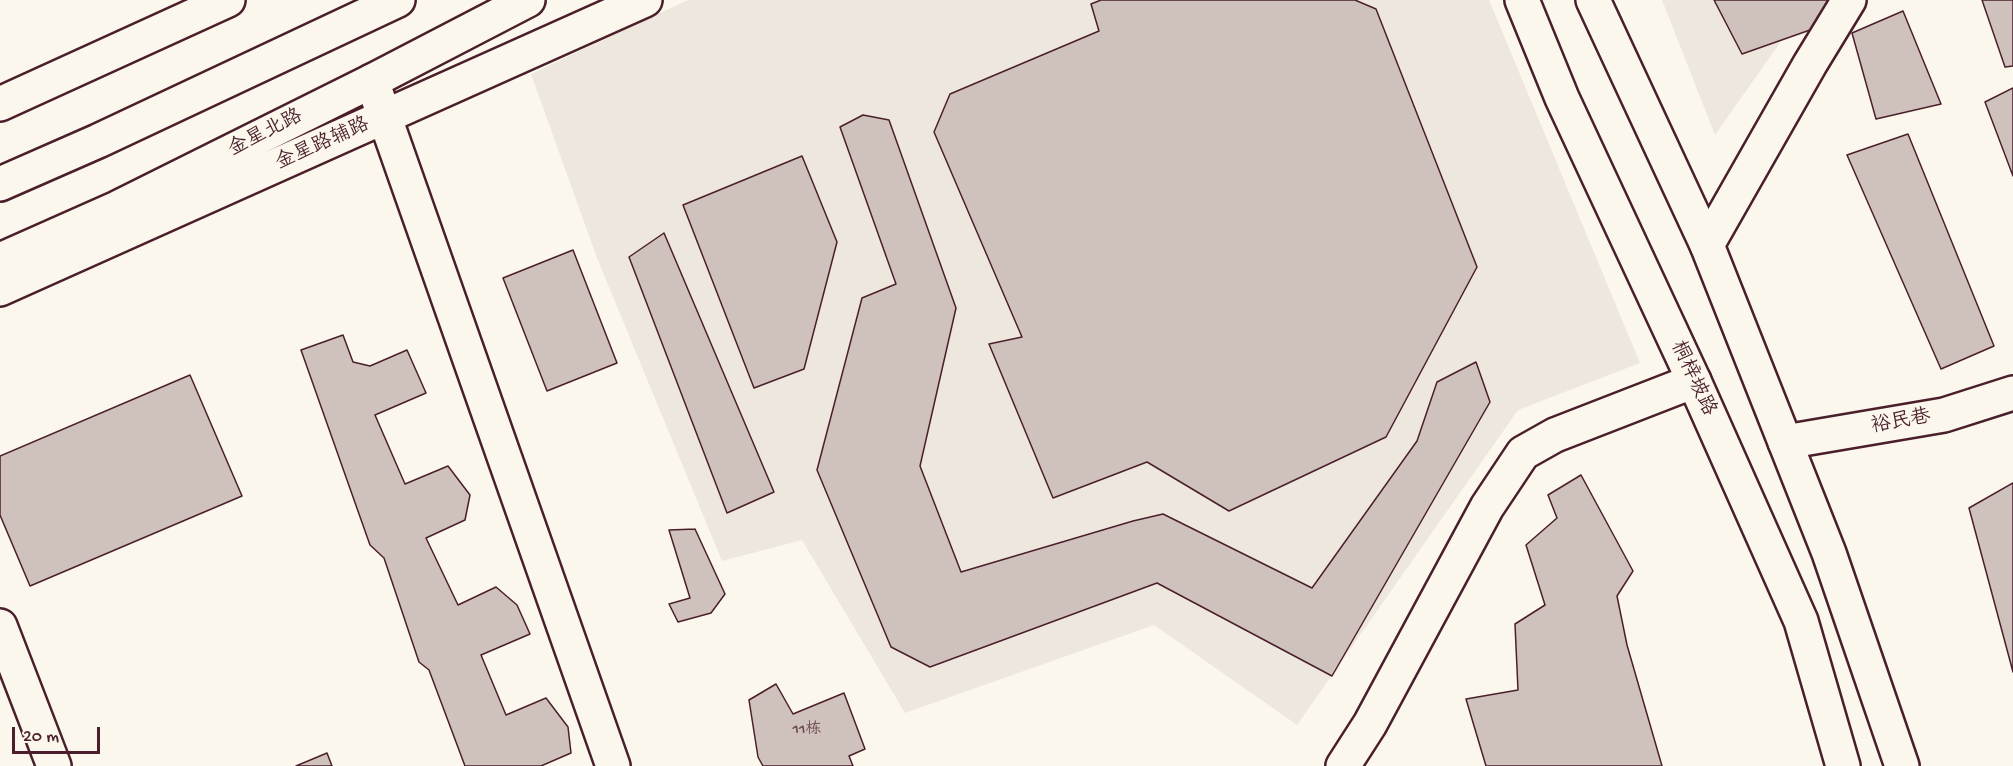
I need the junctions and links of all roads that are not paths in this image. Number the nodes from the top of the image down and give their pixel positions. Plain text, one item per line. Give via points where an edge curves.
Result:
1 (228, 0) edge
2 (398, 0) edge
3 (528, 0) edge
4 (645, 0) edge
5 (1522, 0) edge
6 (1593, 0) edge
7 (1849, 0) edge
8 (355, 9) edge
9 (372, 81) junction
10 (0, 104) edge
11 (385, 117) junction
12 (0, 184) edge
13 (1707, 245) junction
14 (0, 260) edge
15 (0, 289) edge
16 (1694, 381) junction
17 (2013, 393) edge
18 (1785, 442) junction
19 (0, 626) edge
20 (54, 766) edge
21 (613, 766) edge
22 (1343, 766) edge
23 (1843, 766) edge
24 (1902, 766) edge

1 - 10 street
2 - 8 street
3 - 9 street, 金星北路
4 - 11 street, 金星路辅路
5 - 16 street, 桐梓坡路 via 1562,98
6 - 13 street
7 - 13 street
8 - 12 street via 98,141
9 - 11 street
9 - 14 street, 金星北路 via 117,208
11 - 15 street, 金星路辅路
11 - 21 street
13 - 18 street
16 - 22 street via 1555,435 1523,453 1487,507 1370,724
16 - 23 street, 桐梓坡路 via 1801,621
17 - 18 street, 裕民巷 via 1944,415
18 - 24 street via 1829,553
19 - 20 street

